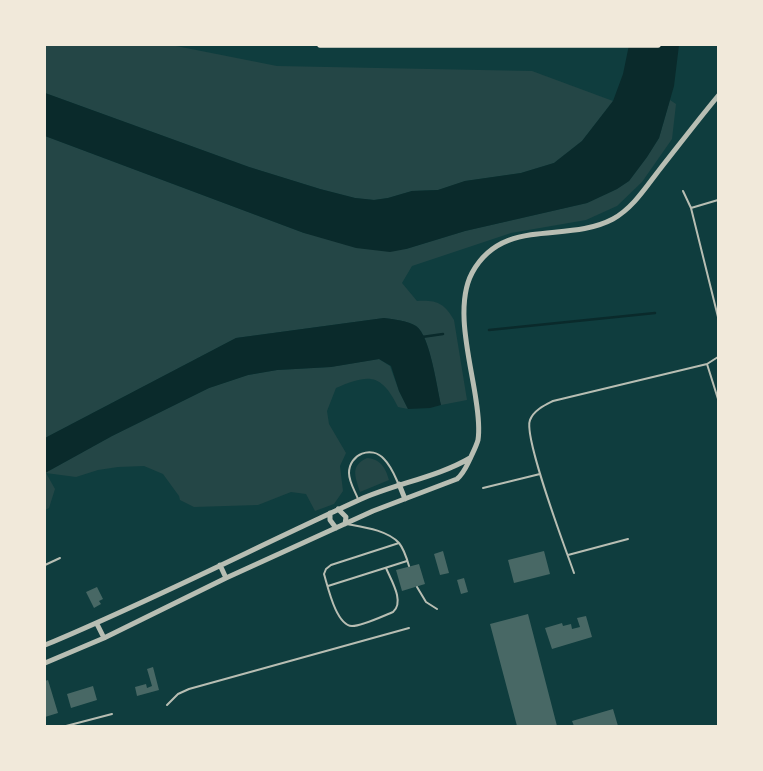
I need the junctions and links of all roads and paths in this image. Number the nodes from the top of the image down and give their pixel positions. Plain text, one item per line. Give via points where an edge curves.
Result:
1 (320, 45) edge
2 (658, 45) edge
3 (718, 96) edge
4 (683, 192) dead end
5 (718, 200) edge
6 (691, 208) junction
7 (718, 317) edge
8 (718, 357) edge
9 (707, 364) junction
10 (718, 399) edge
11 (470, 458) junction
12 (540, 474) junction
13 (399, 484) junction
14 (483, 488) dead end
15 (405, 499) junction
16 (359, 500) junction
17 (338, 509) junction
18 (330, 513) junction
19 (346, 524) junction
20 (336, 528) junction
21 (628, 539) dead end
22 (399, 543) junction
23 (568, 555) junction
24 (60, 558) dead end
25 (407, 561) junction
26 (45, 565) edge
27 (220, 566) junction
28 (410, 566) dead end
29 (386, 568) junction
30 (574, 573) dead end
31 (226, 578) junction
32 (328, 586) junction
33 (417, 587) dead end
34 (437, 610) dead end
35 (97, 624) junction
36 (409, 628) dead end
37 (104, 638) junction
38 (45, 645) edge
39 (45, 663) edge
40 (167, 705) dead end
41 (112, 714) dead end
42 (66, 726) edge

1 - 2 main road
3 - 11 street via 641,194 622,214 602,224 532,233 509,239 483,258 473,272 466,290 464,310 478,428 478,439
4 - 6 lane
5 - 6 lane
6 - 7 lane
8 - 9 lane
9 - 10 lane
9 - 12 lane via 553,401 538,409 530,420 529,431
11 - 13 street via 453,467
11 - 15 street via 457,479
12 - 14 lane
12 - 23 lane
13 - 15 street
13 - 16 street
13 - 16 lane via 384,458 376,453 366,452 356,456 350,464 350,478
15 - 19 street
16 - 17 street
17 - 18 street
17 - 19 street via 346,517
18 - 20 street via 330,520
18 - 27 street
19 - 20 street
19 - 22 lane via 377,531
20 - 31 street
21 - 23 lane
22 - 25 lane
22 - 32 lane via 331,565 324,574
23 - 30 lane
24 - 26 lane
25 - 28 lane
25 - 29 lane
27 - 31 street
27 - 35 street
29 - 32 lane
29 - 32 lane via 399,606 394,612 353,626 340,619
31 - 37 street
33 - 34 lane via 426,602
35 - 37 street
35 - 38 street
36 - 40 lane via 189,689 178,694
37 - 39 street
41 - 42 lane

